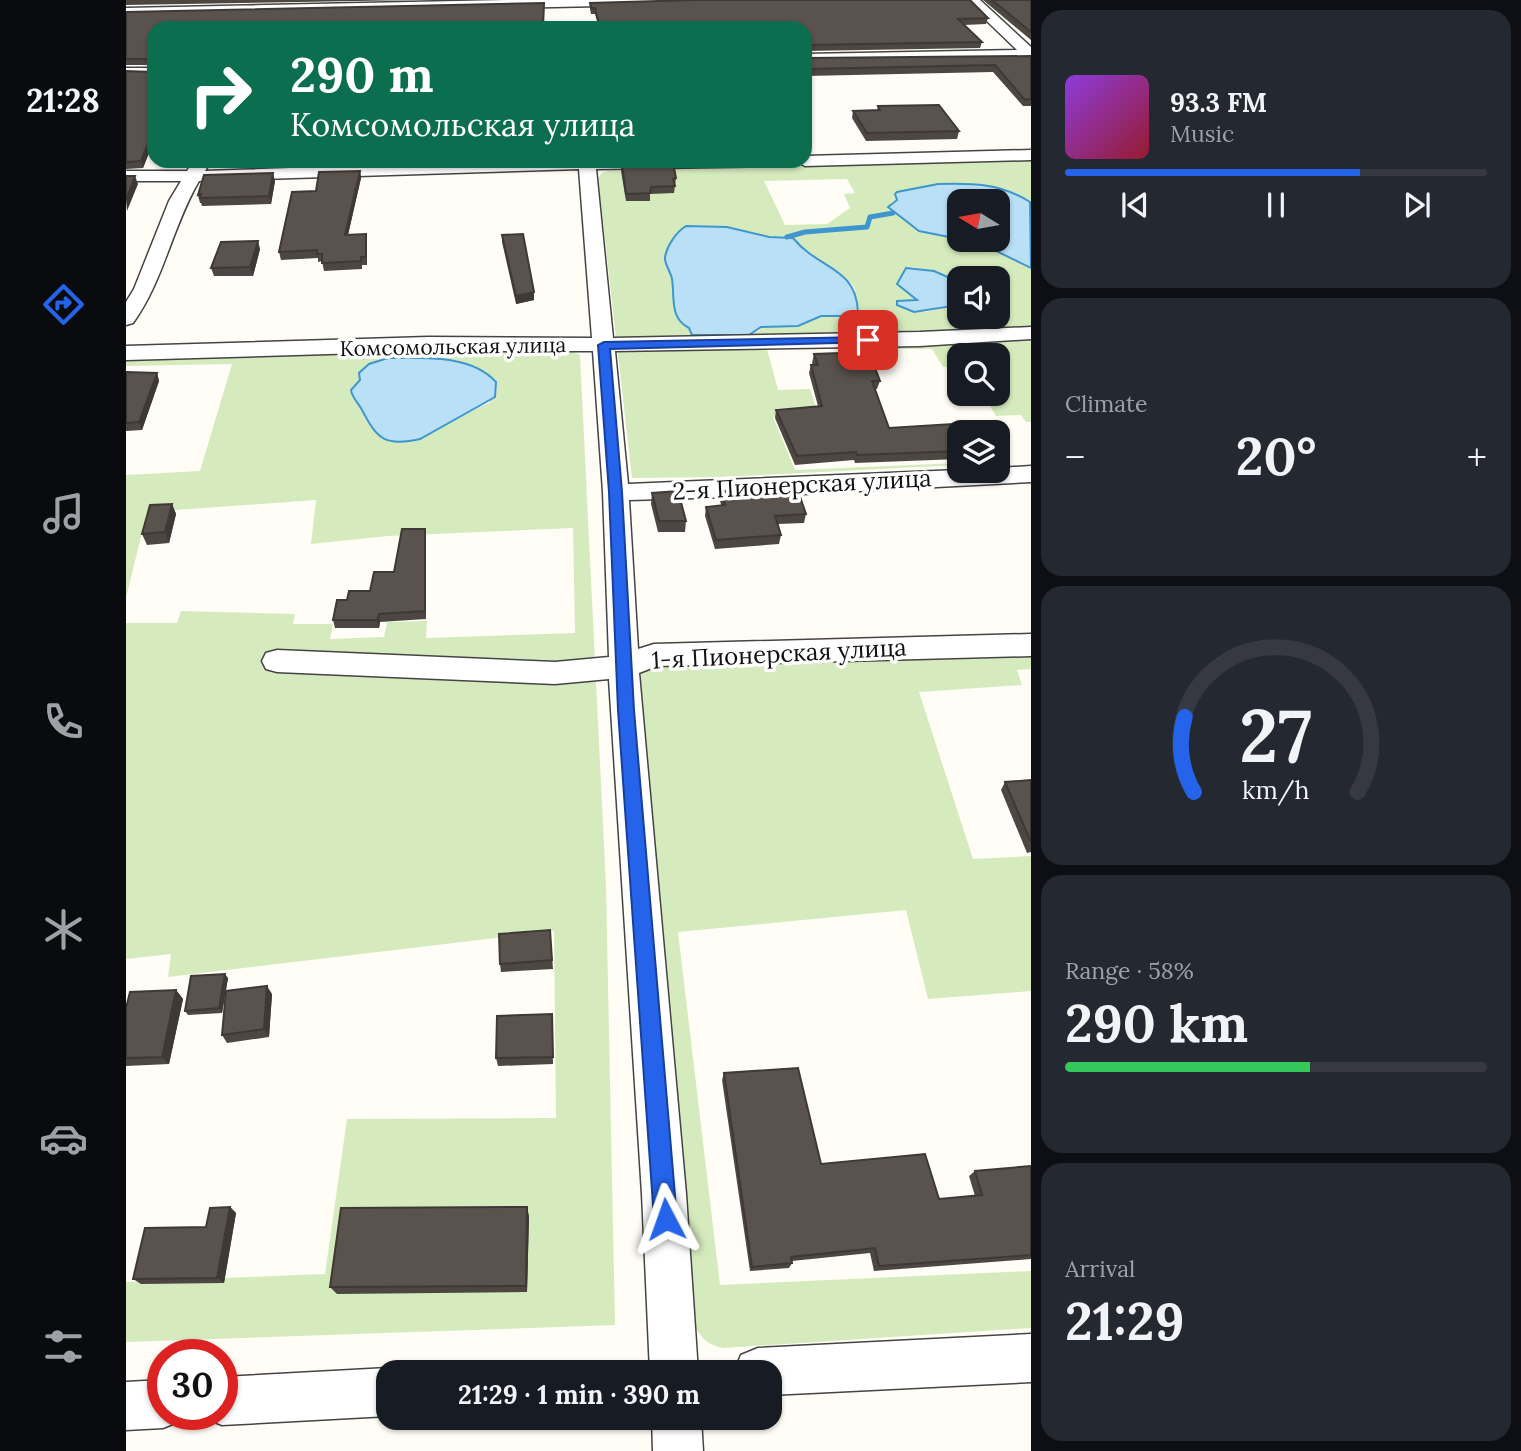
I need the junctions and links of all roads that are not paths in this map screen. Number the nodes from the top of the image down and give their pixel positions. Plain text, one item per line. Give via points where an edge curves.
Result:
1 (692, 0) edge
2 (972, 0) edge
3 (577, 1) edge
4 (277, 9) junction
5 (126, 12) edge
6 (578, 18) dead end
7 (264, 21) edge
8 (1031, 54) edge
9 (812, 58) edge
10 (126, 72) edge
11 (147, 72) edge
12 (1031, 155) edge
13 (812, 160) edge
14 (197, 168) edge
15 (587, 168) edge
16 (126, 176) edge
17 (126, 319) edge
18 (1031, 333) edge
19 (604, 345) junction
20 (126, 353) edge
21 (1031, 474) edge
22 (616, 492) junction
23 (1031, 645) edge
24 (277, 661) dead end
25 (624, 667) junction
26 (1031, 1358) edge
27 (673, 1360) edge
28 (782, 1371) edge
29 (376, 1393) edge
30 (238, 1400) edge
31 (147, 1405) edge
32 (126, 1406) edge
33 (677, 1430) edge
34 (678, 1451) edge

1 - 3 street
2 - 8 street
3 - 4 street
3 - 6 street
4 - 5 street
4 - 7 street
8 - 9 street
10 - 11 street
12 - 13 street
14 - 16 street
14 - 17 street via 178,201 144,289
15 - 19 street
18 - 19 street, Комсомольская улица
19 - 20 street, Комсомольская улица via 428,344
19 - 22 street
21 - 22 street, 2-я Пионерская улица
22 - 25 street
23 - 25 street, 1-я Пионерская улица via 654,655
24 - 25 street, 1-я Пионерская улица via 544,672
25 - 27 street
26 - 28 street
29 - 30 street
31 - 32 street
33 - 34 street

